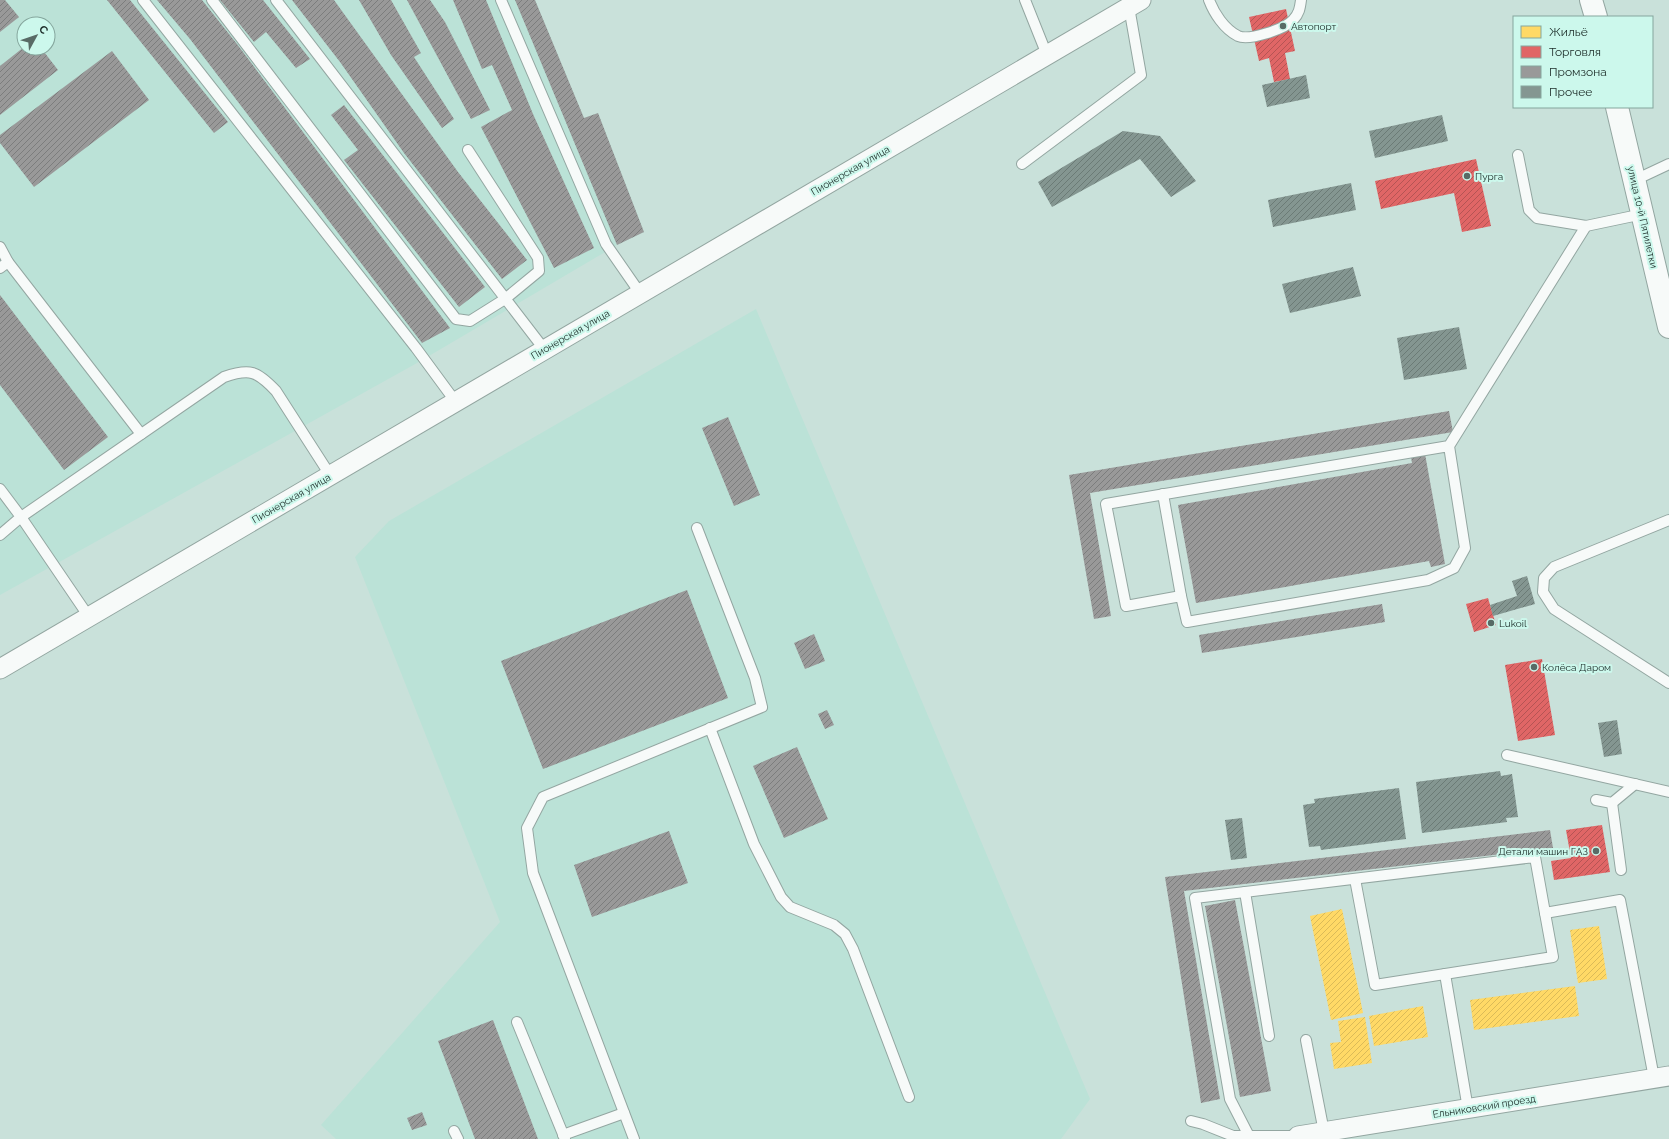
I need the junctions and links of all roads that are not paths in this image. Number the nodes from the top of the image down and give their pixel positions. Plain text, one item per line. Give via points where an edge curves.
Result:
1 (143, 0) edge
2 (212, 0) edge
3 (276, 0) edge
4 (501, 0) edge
5 (1025, 0) edge
6 (1209, 0) edge
7 (1301, 0) edge
8 (1591, 0) edge
9 (1135, 3) edge
10 (1596, 16) edge
11 (1047, 55) junction
12 (1617, 108) edge
13 (468, 150) dead end
14 (1518, 154) dead end
15 (1022, 164) dead end
16 (1669, 164) edge
17 (1635, 180) junction
18 (1643, 214) junction
19 (1586, 226) junction
20 (0, 247) edge
21 (4, 265) edge
22 (640, 293) junction
23 (505, 299) junction
24 (1669, 327) edge
25 (544, 349) junction
26 (455, 401) junction
27 (141, 434) junction
28 (1449, 446) junction
29 (330, 475) junction
30 (0, 489) edge
31 (1163, 494) junction
32 (21, 517) junction
33 (1669, 520) edge
34 (697, 528) dead end
35 (0, 536) edge
36 (1181, 596) junction
37 (89, 617) junction
38 (0, 669) edge
39 (1669, 683) edge
40 (710, 728) junction
41 (1507, 755) dead end
42 (1635, 784) junction
43 (1669, 792) edge
44 (1596, 800) dead end
45 (1612, 802) junction
46 (1621, 870) dead end
47 (1355, 879) junction
48 (1246, 892) junction
49 (1545, 913) junction
50 (1445, 974) junction
51 (517, 1022) dead end
52 (1268, 1036) dead end
53 (1306, 1040) dead end
54 (1661, 1077) edge
55 (909, 1097) dead end
56 (1468, 1109) junction
57 (624, 1113) junction
58 (1191, 1121) dead end
59 (1324, 1132) junction
60 (1343, 1134) edge
61 (1249, 1136) junction
62 (564, 1137) edge
63 (1297, 1138) edge
64 (634, 1139) edge

1 - 26 lane
2 - 23 lane via 456,319 470,321
3 - 23 lane
4 - 22 lane via 606,244
5 - 11 lane
6 - 7 lane via 1225,26 1239,37 1257,36 1280,29 1293,21 1299,12
8 - 10 main road
9 - 11 street, Пионерская улица
9 - 15 lane via 1141,75
11 - 22 street, Пионерская улица
12 - 17 main road, улица 10-й Пятилетки
13 - 23 lane via 538,258 539,271
14 - 19 lane via 1530,210 1537,218
16 - 17 lane
17 - 18 main road, улица 10-й Пятилетки
18 - 19 lane
18 - 24 main road, улица 10-й Пятилетки
19 - 28 lane
20 - 21 lane
21 - 27 lane
22 - 25 street, Пионерская улица
23 - 25 lane
25 - 26 street, Пионерская улица
26 - 29 street, Пионерская улица
27 - 29 lane via 224,377 240,372 253,373 265,379 276,391
27 - 32 lane
28 - 31 lane
28 - 36 lane via 1465,548 1454,568 1428,580 1187,622
29 - 37 street, Пионерская улица
30 - 32 lane
31 - 36 lane
31 - 36 lane via 1106,504 1126,606
32 - 35 lane
32 - 37 lane
33 - 39 lane via 1554,567 1544,578 1543,592 1554,609
34 - 40 lane via 755,678 762,707
37 - 38 street, Пионерская улица
40 - 55 lane via 754,844 781,897 790,907 834,925 844,934 853,949
40 - 57 lane via 543,796 527,828 533,873
41 - 42 lane
42 - 43 lane
42 - 45 lane
44 - 45 lane
45 - 46 lane
47 - 48 lane
47 - 49 lane via 1535,857
47 - 50 lane via 1375,985
48 - 52 lane
48 - 61 lane via 1195,898 1230,1099
49 - 50 lane via 1553,957
49 - 54 lane via 1620,900
50 - 56 lane
51 - 62 lane
53 - 59 lane
54 - 56 street, Ельниковский проезд
56 - 60 street, Ельниковский проезд
57 - 62 lane
57 - 64 lane
58 - 61 lane via 1233,1136
59 - 60 street, Ельниковский проезд
59 - 63 street, Ельниковский проезд
61 - 63 lane

